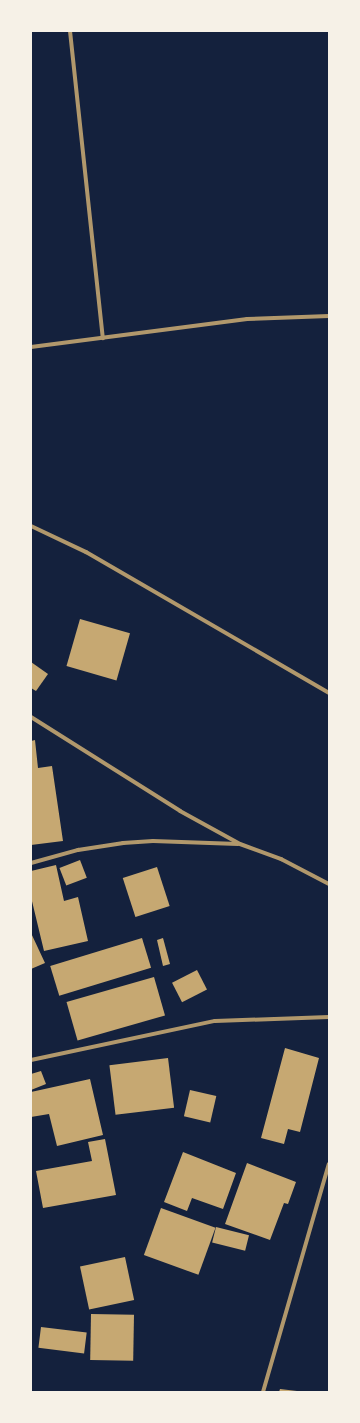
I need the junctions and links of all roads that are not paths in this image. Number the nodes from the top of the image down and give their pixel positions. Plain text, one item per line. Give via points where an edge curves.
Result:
1 (70, 31) edge
2 (329, 316) edge
3 (103, 338) junction
4 (31, 347) edge
5 (31, 526) edge
6 (329, 693) edge
7 (31, 717) edge
8 (240, 844) junction
9 (31, 863) edge
10 (329, 884) edge
11 (329, 1017) edge
12 (31, 1060) edge
13 (329, 1164) edge
14 (263, 1392) edge

1 - 3 street
2 - 3 street via 247,319
3 - 4 street
5 - 6 street via 86,552
7 - 8 street via 180,811
8 - 9 street via 153,841 124,843 78,850
8 - 10 street via 281,859
11 - 12 street via 215,1021
13 - 14 street

